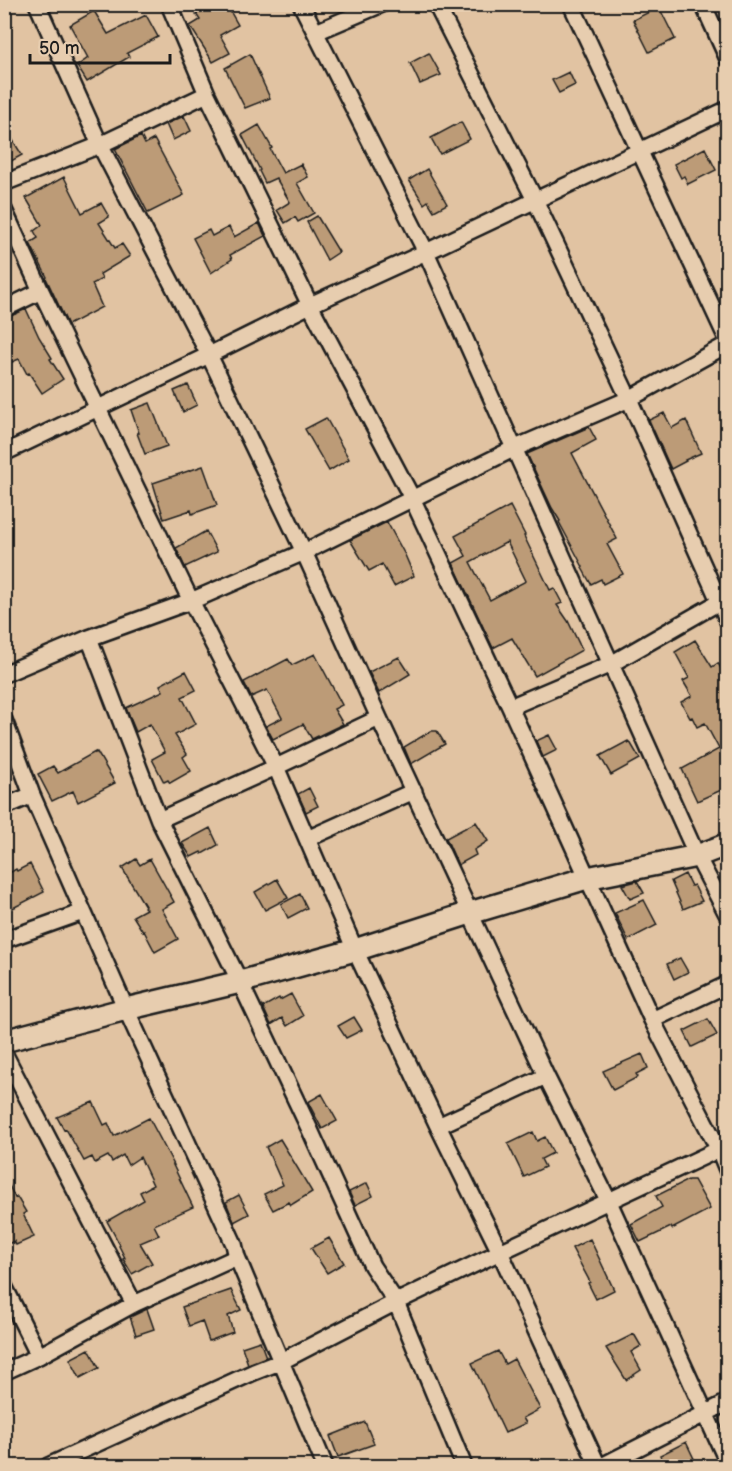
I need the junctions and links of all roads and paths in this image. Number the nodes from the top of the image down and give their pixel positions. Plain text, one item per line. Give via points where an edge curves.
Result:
1 (37, 4) edge
2 (169, 4) edge
3 (302, 4) edge
4 (382, 4) edge
5 (436, 4) edge
6 (571, 4) edge
7 (703, 4) edge
8 (316, 32) junction
9 (728, 59) edge
10 (207, 94) junction
11 (728, 109) edge
12 (100, 145) junction
13 (639, 151) junction
14 (4, 183) edge
15 (535, 200) junction
16 (4, 210) edge
17 (426, 252) junction
18 (41, 291) junction
19 (310, 305) junction
20 (4, 309) edge
21 (728, 343) edge
22 (209, 355) junction
23 (629, 399) junction
24 (99, 408) junction
25 (513, 449) junction
26 (4, 453) edge
27 (412, 498) junction
28 (304, 552) junction
29 (723, 599) edge
30 (191, 602) junction
31 (728, 621) edge
32 (89, 638) junction
33 (611, 664) junction
34 (4, 674) edge
35 (510, 707) junction
36 (379, 718) junction
37 (4, 720) edge
38 (276, 767) junction
39 (414, 791) junction
40 (32, 795) junction
41 (4, 807) edge
42 (159, 820) junction
43 (307, 839) junction
44 (728, 844) edge
45 (697, 855) junction
46 (587, 878) junction
47 (83, 912) junction
48 (470, 913) junction
49 (728, 916) edge
50 (4, 940) edge
51 (355, 950) junction
52 (240, 982) junction
53 (728, 984) edge
54 (126, 1009) junction
55 (652, 1020) junction
56 (4, 1041) edge
57 (4, 1053) edge
58 (546, 1076) junction
59 (438, 1126) junction
60 (723, 1148) edge
61 (728, 1172) edge
62 (609, 1202) junction
63 (500, 1252) junction
64 (237, 1257) junction
65 (4, 1286) edge
66 (396, 1302) junction
67 (134, 1304) junction
68 (39, 1356) junction
69 (282, 1361) junction
70 (4, 1372) edge
71 (728, 1402) edge
72 (705, 1414) junction
73 (728, 1463) edge
74 (48, 1467) edge
75 (325, 1467) edge
76 (464, 1467) edge
77 (598, 1467) edge
78 (602, 1467) edge

1 - 12 street
2 - 10 street
3 - 8 street
4 - 8 street
5 - 15 street
6 - 13 street
7 - 9 street
8 - 17 street
10 - 12 street
10 - 19 street
11 - 13 street
12 - 14 street
12 - 22 street
13 - 15 street
13 - 21 street
15 - 17 street
15 - 23 street
16 - 18 street
17 - 19 street
17 - 25 street
18 - 20 street
18 - 24 street
19 - 22 street
19 - 27 street
21 - 23 street
22 - 24 street
22 - 28 street
23 - 25 street
23 - 29 street
24 - 26 street
24 - 30 street
25 - 27 street
25 - 33 street
27 - 28 street
27 - 35 street
28 - 30 street
28 - 36 street
29 - 31 street
29 - 33 street
30 - 32 street
30 - 38 street
32 - 34 street
32 - 42 street
33 - 35 street
33 - 45 street
35 - 46 street
36 - 38 street
36 - 39 street
37 - 40 street
38 - 42 street
38 - 43 street
39 - 43 street
39 - 48 street
40 - 41 street
40 - 47 street
42 - 52 street
43 - 51 street
44 - 45 street
45 - 46 street
45 - 49 street
46 - 48 street
46 - 55 street
47 - 50 street
47 - 54 street
48 - 51 street
48 - 58 street
51 - 52 street
51 - 59 street
52 - 54 street
52 - 66 street via 372,1266
53 - 55 street
54 - 56 street
54 - 64 street
55 - 60 street
57 - 67 street
58 - 59 street
58 - 62 street
59 - 63 street
60 - 61 street
60 - 62 street
62 - 63 street
62 - 72 street
63 - 66 street
63 - 77 street
64 - 67 street
64 - 69 street
65 - 68 street
66 - 69 street
66 - 76 street
67 - 68 street
68 - 70 street
69 - 74 street
69 - 75 street
71 - 72 street
72 - 73 street
72 - 78 street

